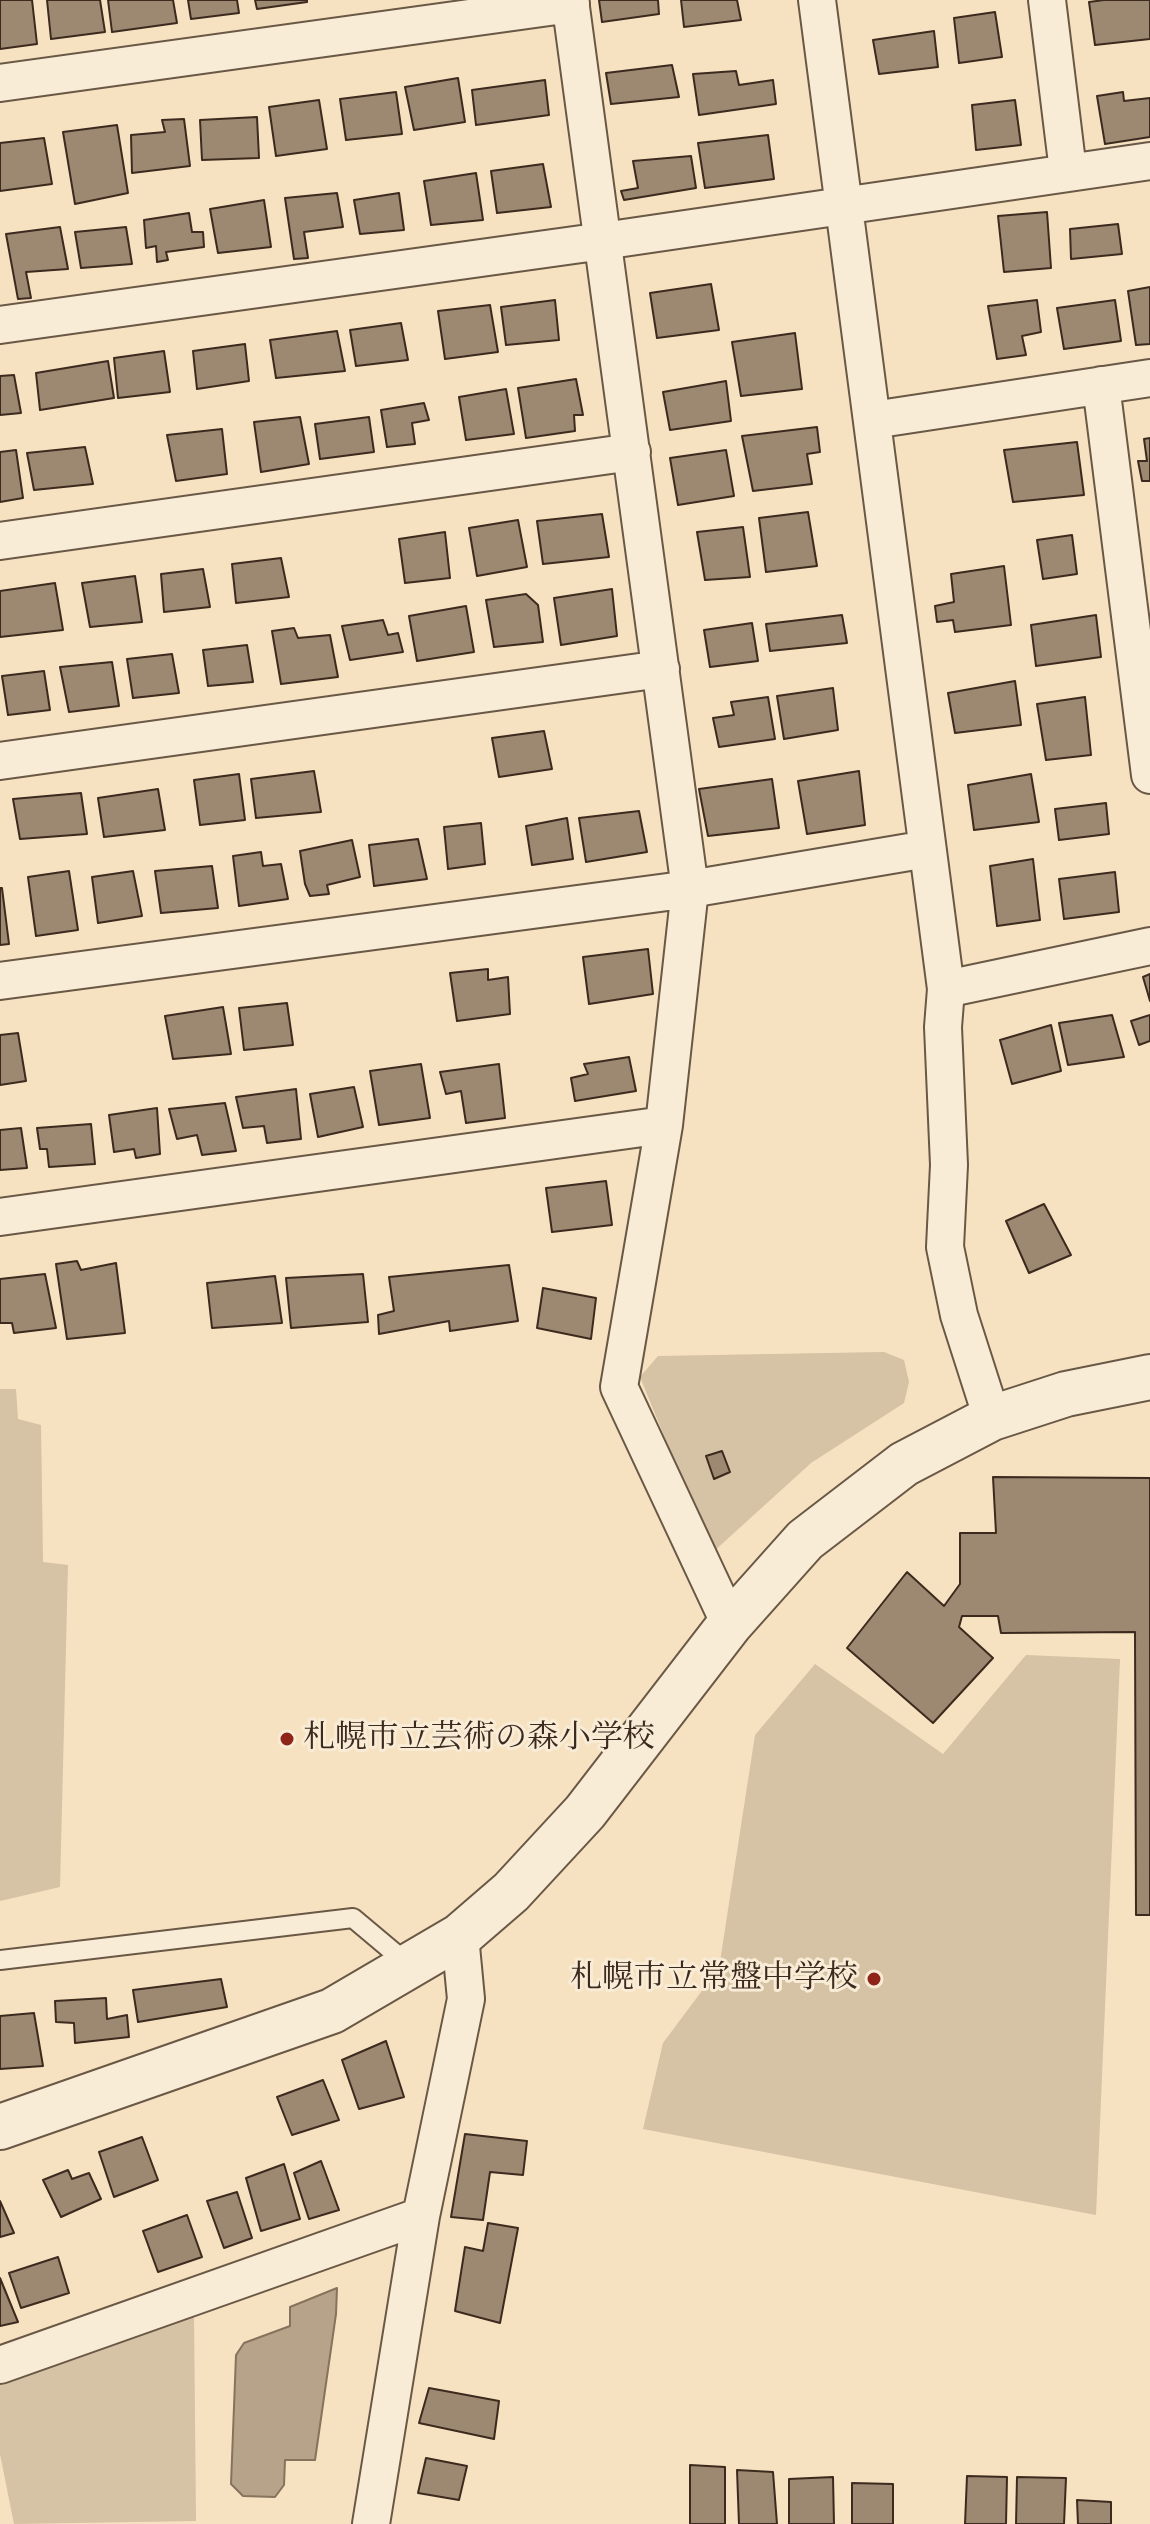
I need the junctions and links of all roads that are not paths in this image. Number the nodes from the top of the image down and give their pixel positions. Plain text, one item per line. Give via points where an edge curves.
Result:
1 (817, 0) edge
2 (1047, 0) edge
3 (570, 2) edge
4 (0, 83) edge
5 (1150, 161) edge
6 (1068, 171) junction
7 (844, 204) junction
8 (603, 241) junction
9 (0, 325) edge
10 (1150, 378) edge
11 (1101, 385) junction
12 (873, 420) junction
13 (632, 452) junction
14 (0, 541) edge
15 (1140, 604) edge
16 (661, 669) junction
17 (0, 761) edge
18 (1150, 775) edge
19 (927, 849) junction
20 (690, 889) junction
21 (1150, 946) edge
22 (0, 981) edge
23 (946, 989) junction
24 (664, 1125) junction
25 (0, 1217) edge
26 (1150, 1377) edge
27 (992, 1418) junction
28 (730, 1624) junction
29 (460, 1936) junction
30 (0, 1960) edge
31 (409, 1965) junction
32 (0, 2127) edge
33 (421, 2216) junction
34 (0, 2365) edge
35 (371, 2524) edge

1 - 7 street
2 - 6 street
3 - 4 street
3 - 8 street
5 - 6 street
6 - 7 street
7 - 8 street
7 - 12 street
8 - 9 street
8 - 13 street
10 - 11 street
11 - 12 street
11 - 15 street
12 - 19 street
13 - 14 street
13 - 16 street
15 - 18 street
16 - 17 street
16 - 20 street
19 - 20 street
19 - 23 street
20 - 22 street
20 - 24 street
21 - 23 street
23 - 27 street via 945,1247 959,1315
24 - 25 street
24 - 28 street via 619,1387
26 - 27 street via 1066,1394
27 - 28 street via 904,1464 805,1540
28 - 29 street via 585,1812 511,1892
29 - 31 street
29 - 33 street via 466,1999
30 - 31 lane via 353,1918
31 - 32 street via 332,2011
33 - 34 street
33 - 35 street

